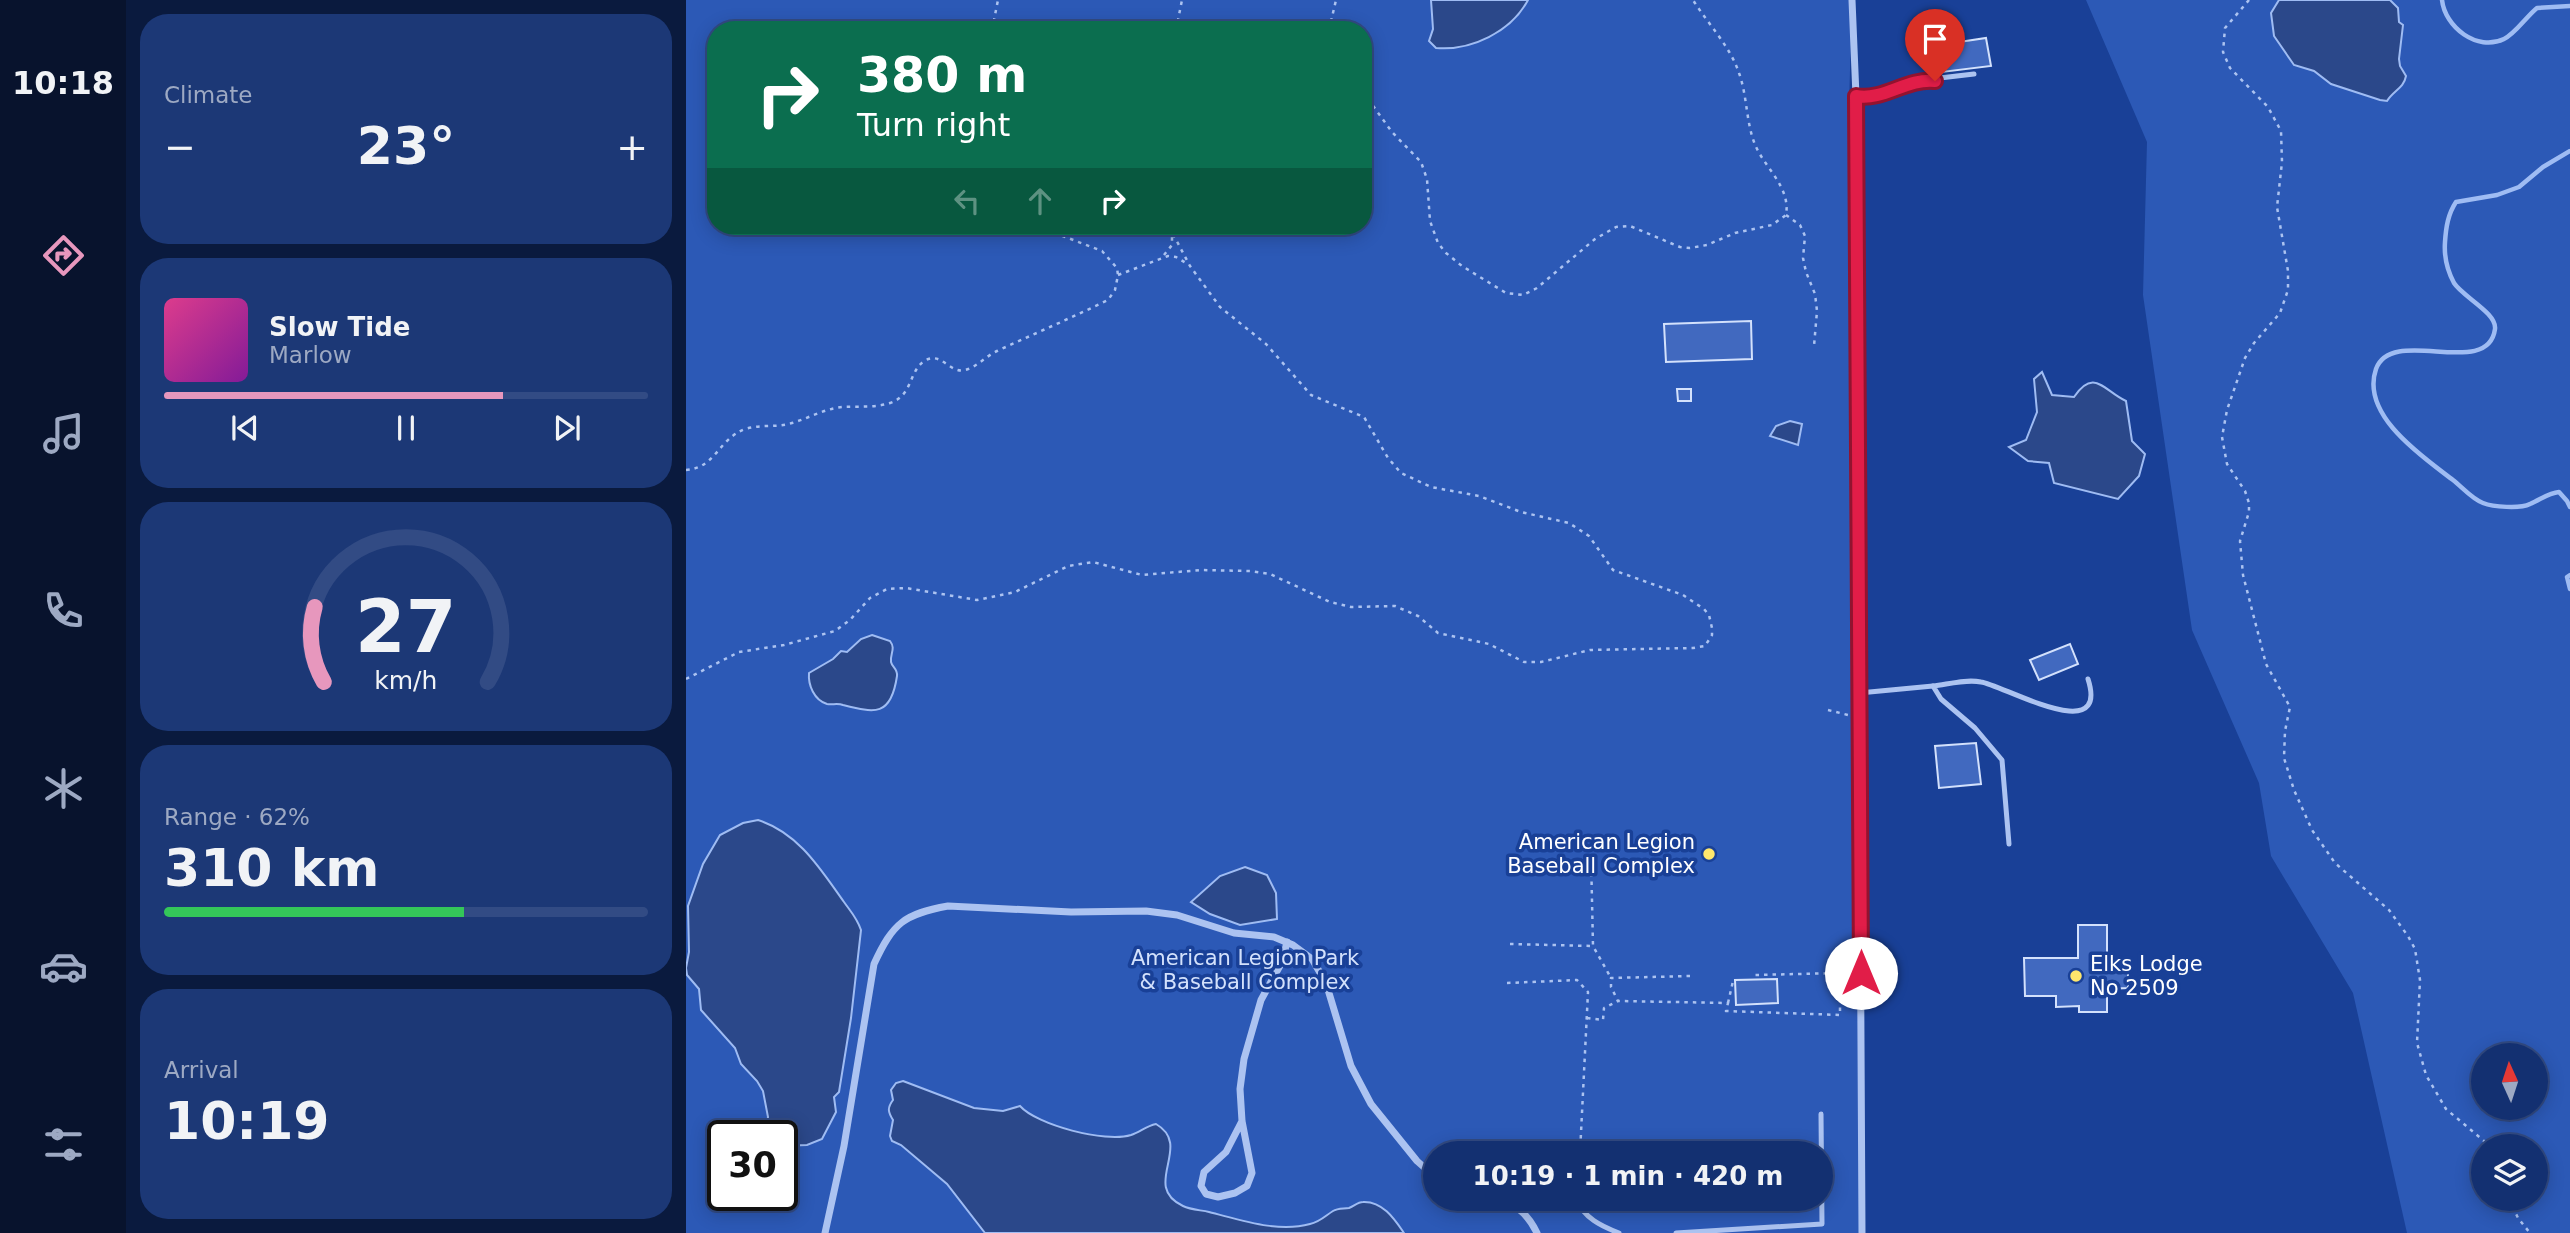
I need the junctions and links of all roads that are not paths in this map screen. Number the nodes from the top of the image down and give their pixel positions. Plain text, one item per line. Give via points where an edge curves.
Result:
1 (1852, 0) edge
2 (1974, 75) dead end
3 (1856, 96) junction
4 (2088, 680) dead end
5 (1933, 686) junction
6 (1859, 693) junction
7 (2009, 844) dead end
8 (1287, 942) junction
9 (1821, 1114) dead end
10 (1242, 1121) junction
11 (1423, 1166) edge
12 (1523, 1211) edge
13 (1584, 1211) edge
14 (825, 1233) edge
15 (1537, 1233) edge
16 (1619, 1233) edge
17 (1676, 1233) edge
18 (1862, 1233) edge

1 - 3 street
2 - 3 lane via 1914,81 1875,97
3 - 6 street
4 - 5 lane via 2090,702 2074,711 2045,708 1983,682
5 - 6 lane
5 - 7 lane via 2002,760
6 - 18 street
8 - 10 street via 1251,1030 1240,1089
8 - 11 street via 1312,959 1320,971 1351,1066 1371,1104
8 - 14 street via 1146,911 948,906 903,920 886,939 874,964
9 - 17 lane via 1822,1224
10 - 10 street via 1252,1173 1247,1186 1218,1197 1206,1194 1201,1186 1204,1172 1226,1152
12 - 15 street
13 - 16 lane

